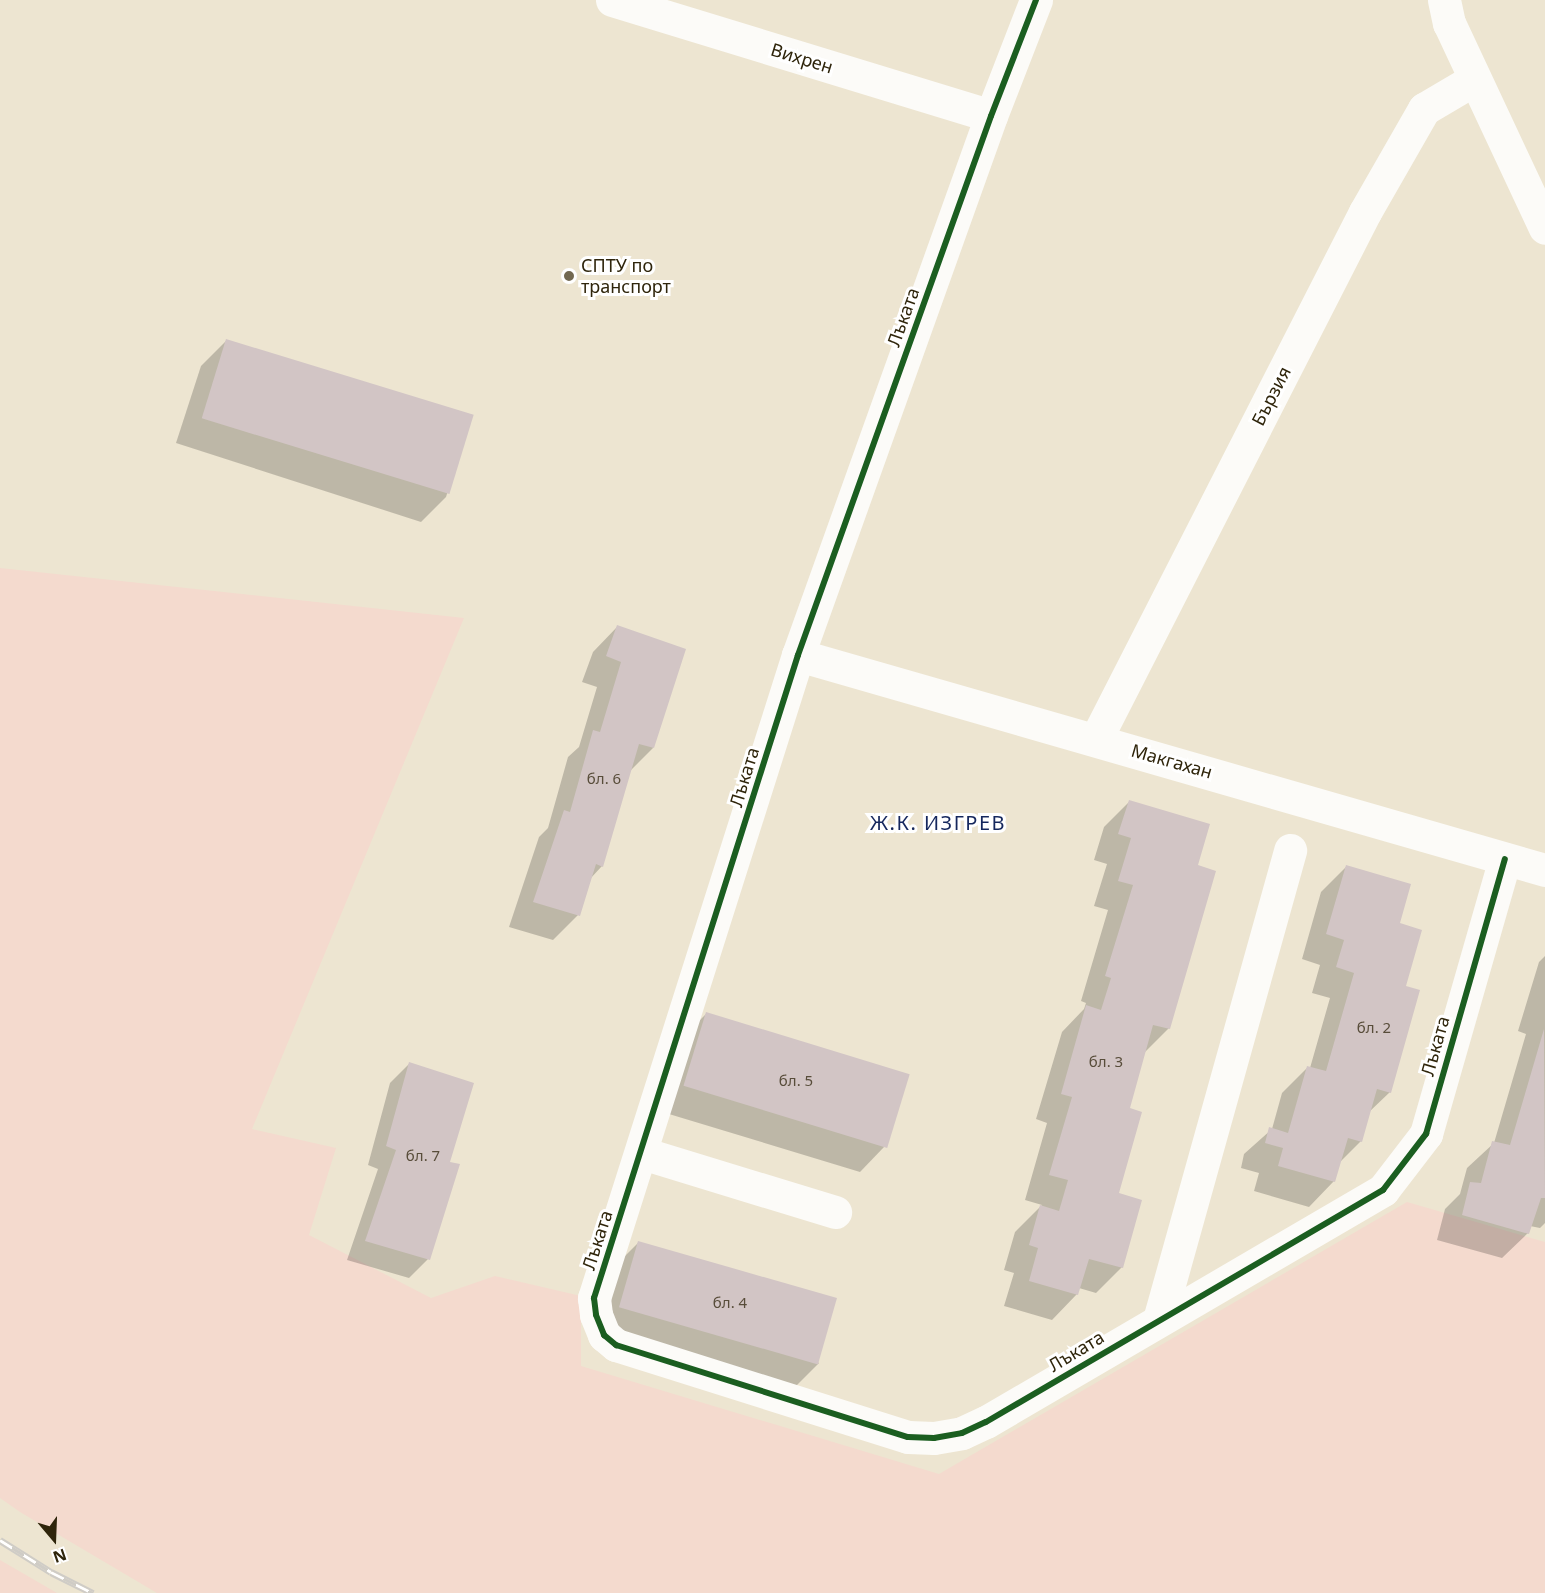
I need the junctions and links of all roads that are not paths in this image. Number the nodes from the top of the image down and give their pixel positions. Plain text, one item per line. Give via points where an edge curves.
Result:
1 (612, 0) edge
2 (1036, 0) edge
3 (1440, 8) edge
4 (1475, 79) junction
5 (991, 116) junction
6 (1545, 228) edge
7 (798, 655) junction
8 (1096, 739) junction
9 (1290, 850) dead end
10 (1505, 859) junction
11 (1545, 870) edge
12 (642, 1153) junction
13 (835, 1212) dead end
14 (1159, 1320) junction

1 - 5 street, Вихрен
2 - 5 street, Лъката
3 - 4 street
4 - 6 street
4 - 8 street, Бързия via 1424,109 1365,212
5 - 7 street, Лъката
7 - 8 street, Макгахан
7 - 12 street, Лъката
8 - 10 street, Макгахан
9 - 14 street
10 - 11 street, Макгахан
10 - 14 street, Лъката via 1426,1134 1383,1190
12 - 13 street
12 - 14 street, Лъката via 594,1298 604,1335 616,1345 908,1437 934,1438 962,1433 986,1422

